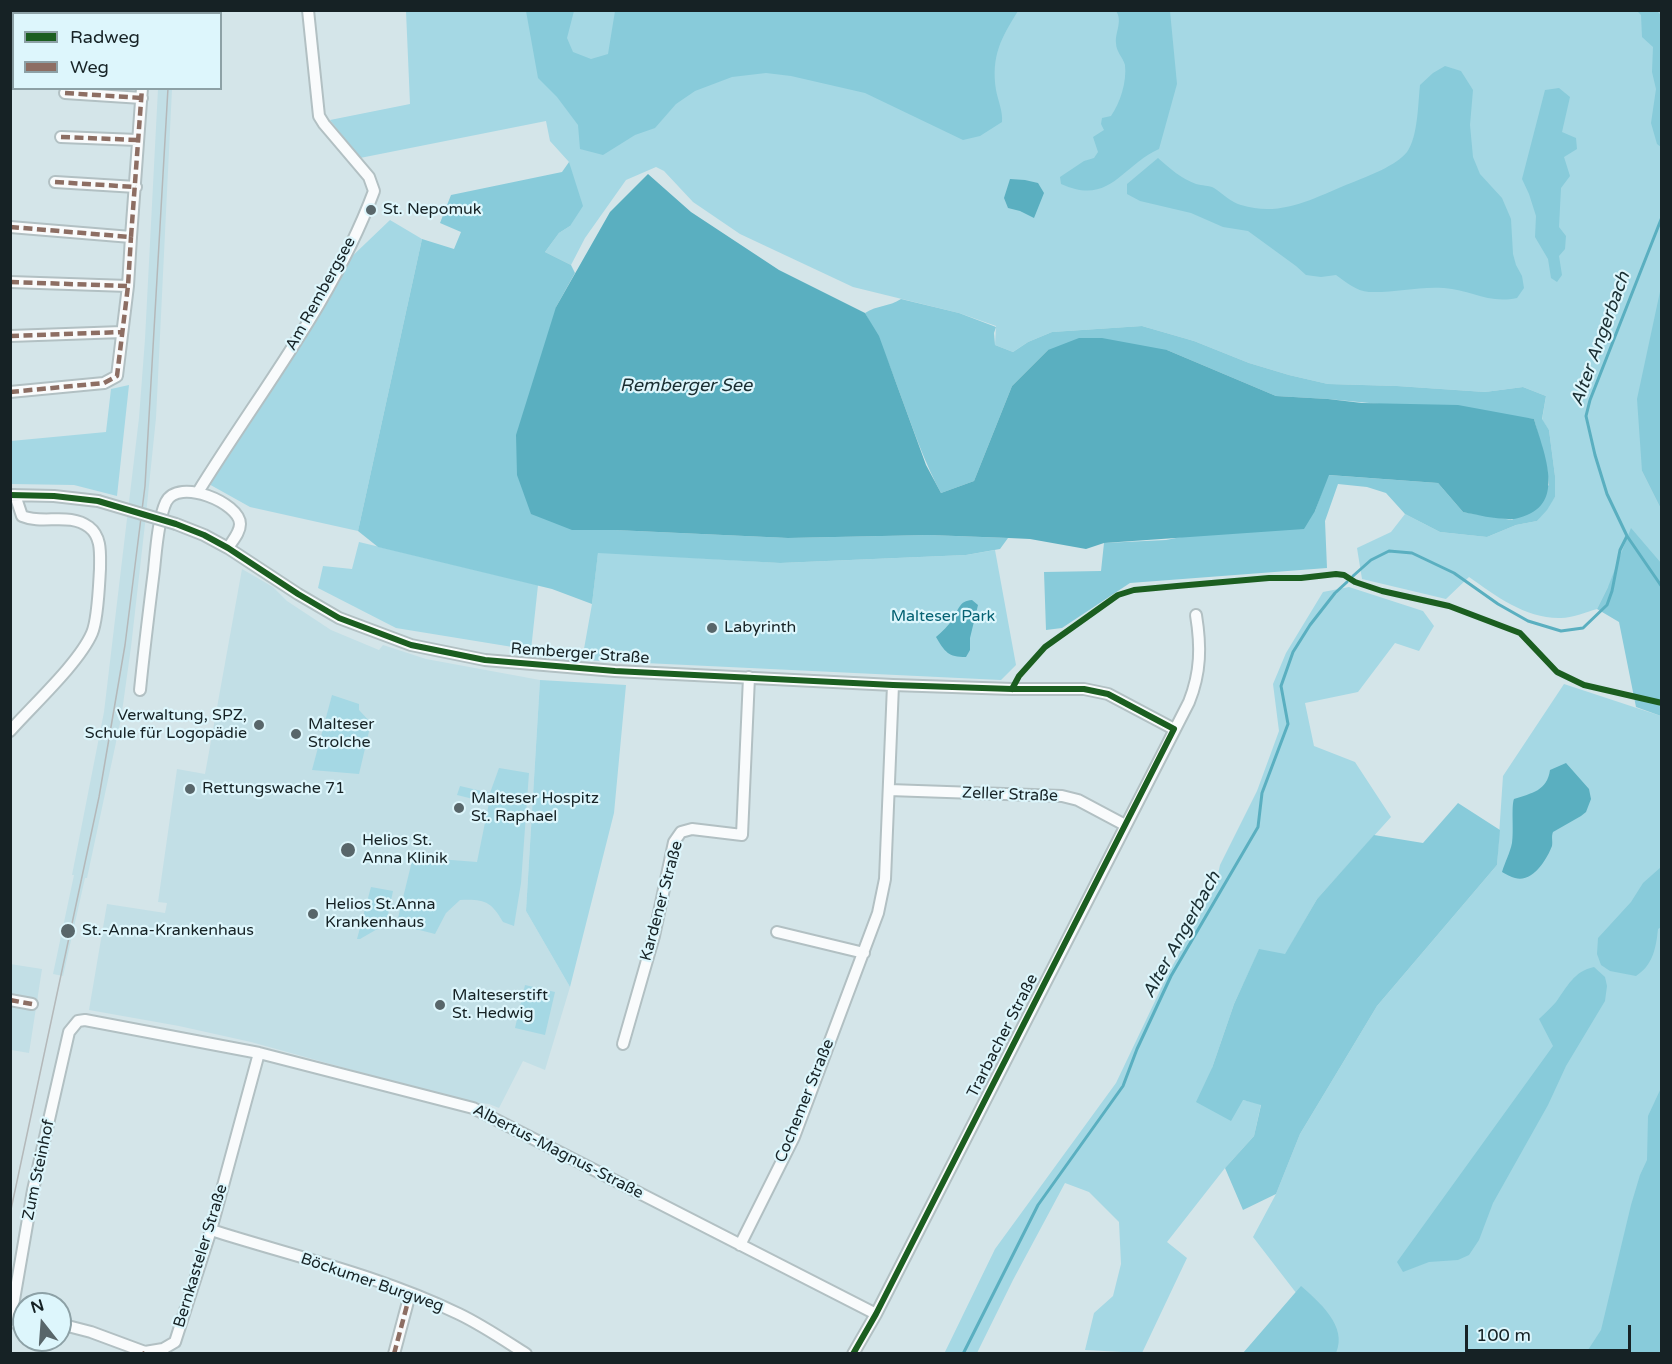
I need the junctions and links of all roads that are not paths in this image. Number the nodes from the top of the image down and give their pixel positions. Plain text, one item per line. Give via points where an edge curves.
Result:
1 (308, 10) edge
2 (65, 93) dead end
3 (142, 93) edge
4 (61, 137) dead end
5 (138, 140) junction
6 (56, 182) dead end
7 (136, 187) junction
8 (10, 227) edge
9 (131, 237) junction
10 (10, 282) edge
11 (128, 286) junction
12 (122, 332) junction
13 (10, 336) edge
14 (10, 392) edge
15 (198, 492) junction
16 (13, 495) edge
17 (228, 548) junction
18 (1196, 615) dead end
19 (749, 677) junction
20 (892, 686) junction
21 (140, 690) dead end
22 (1174, 729) junction
23 (10, 731) edge
24 (889, 790) junction
25 (1125, 825) junction
26 (777, 932) dead end
27 (864, 953) junction
28 (10, 1000) edge
29 (32, 1004) dead end
30 (78, 1021) joint
31 (623, 1044) dead end
32 (259, 1053) junction
33 (211, 1230) junction
34 (740, 1245) junction
35 (16, 1292) edge
36 (410, 1294) junction
37 (876, 1314) junction
38 (72, 1327) edge
39 (144, 1352) edge
40 (394, 1353) edge
41 (526, 1353) edge
42 (853, 1353) edge

1 - 15 street, Am Rembergsee via 319,116 369,177 374,192 316,309
2 - 3 street
3 - 5 street
4 - 5 street
5 - 7 street
6 - 7 street
7 - 9 street
8 - 9 street
9 - 11 street
10 - 11 street
11 - 12 street
12 - 13 street
12 - 14 street via 117,376 104,383
15 - 17 street via 233,509 238,516 239,530
15 - 21 street via 173,494 166,501 158,537
16 - 17 street, Remberger Straße, bridge via 98,501 176,524
16 - 23 street via 22,516 88,526 98,541 100,562 92,632 67,668
17 - 19 street, Remberger Straße via 339,618 411,645 485,660
18 - 22 street, Trarbacher Straße via 1199,672
19 - 20 street, Remberger Straße
19 - 31 street, Kardener Straße via 742,835 693,829 681,832 674,843 654,936
20 - 22 street, Remberger Straße via 1084,688 1108,694
20 - 24 street, Cochemer Straße
22 - 25 street, Trarbacher Straße
24 - 25 street, Zeller Straße via 1062,796 1078,800
24 - 27 street, Cochemer Straße via 885,879
25 - 37 street, Trarbacher Straße
26 - 27 street
27 - 34 street, Cochemer Straße via 794,1137
28 - 29 street
30 - 32 street, Albertus-Magnus-Straße via 92,1020
30 - 35 street, Zum Steinhof via 69,1032 33,1190
32 - 33 street, Bernkasteler Straße
32 - 34 street, Albertus-Magnus-Straße via 473,1108
33 - 36 street, Böckumer Burgweg
33 - 39 street, Bernkasteler Straße via 175,1342
34 - 37 street, Albertus-Magnus-Straße
36 - 40 street
36 - 41 street, Böckumer Burgweg via 459,1314
37 - 42 street, Trarbacher Straße
38 - 39 street, Bernkasteler Straße

